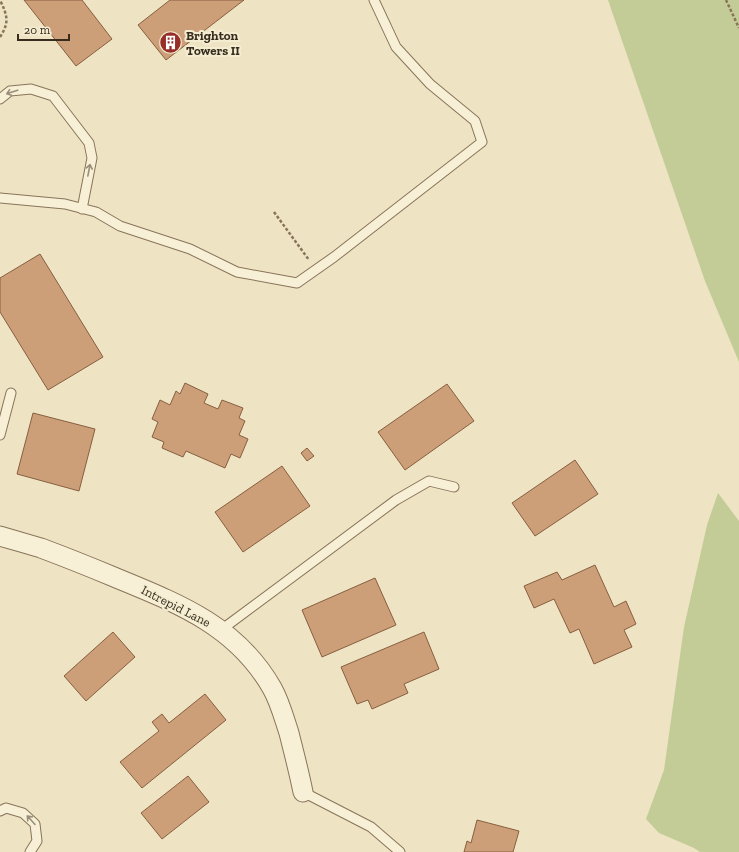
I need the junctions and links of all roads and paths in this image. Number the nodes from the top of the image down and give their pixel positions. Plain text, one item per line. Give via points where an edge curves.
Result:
1 (0, 0) edge
2 (374, 0) edge
3 (726, 0) edge
4 (739, 28) edge
5 (0, 37) edge
6 (0, 98) edge
7 (0, 198) edge
8 (82, 209) junction
9 (274, 212) dead end
10 (314, 260) dead end
11 (11, 393) dead end
12 (0, 435) edge
13 (454, 487) dead end
14 (0, 536) edge
15 (221, 630) junction
16 (303, 792) joint
17 (0, 811) edge
18 (30, 852) edge
19 (400, 852) edge

1 - 5 path via 7,17
2 - 8 lane via 396,47 430,84 475,121 482,142 334,257 297,283 237,272 190,249 120,226 96,212
3 - 4 path
8 -> 6 lane via 92,158 89,143 54,96 31,89 10,91
7 - 8 lane via 65,204
9 - 10 path via 310,260
11 - 12 lane
13 - 15 lane via 429,481 396,500
14 - 15 street, Intrepid Lane via 41,548 166,598
15 - 16 street, Intrepid Lane via 257,665 272,688 282,709
16 - 19 lane via 371,827
18 -> 17 lane via 37,841 35,824 23,813 6,808

